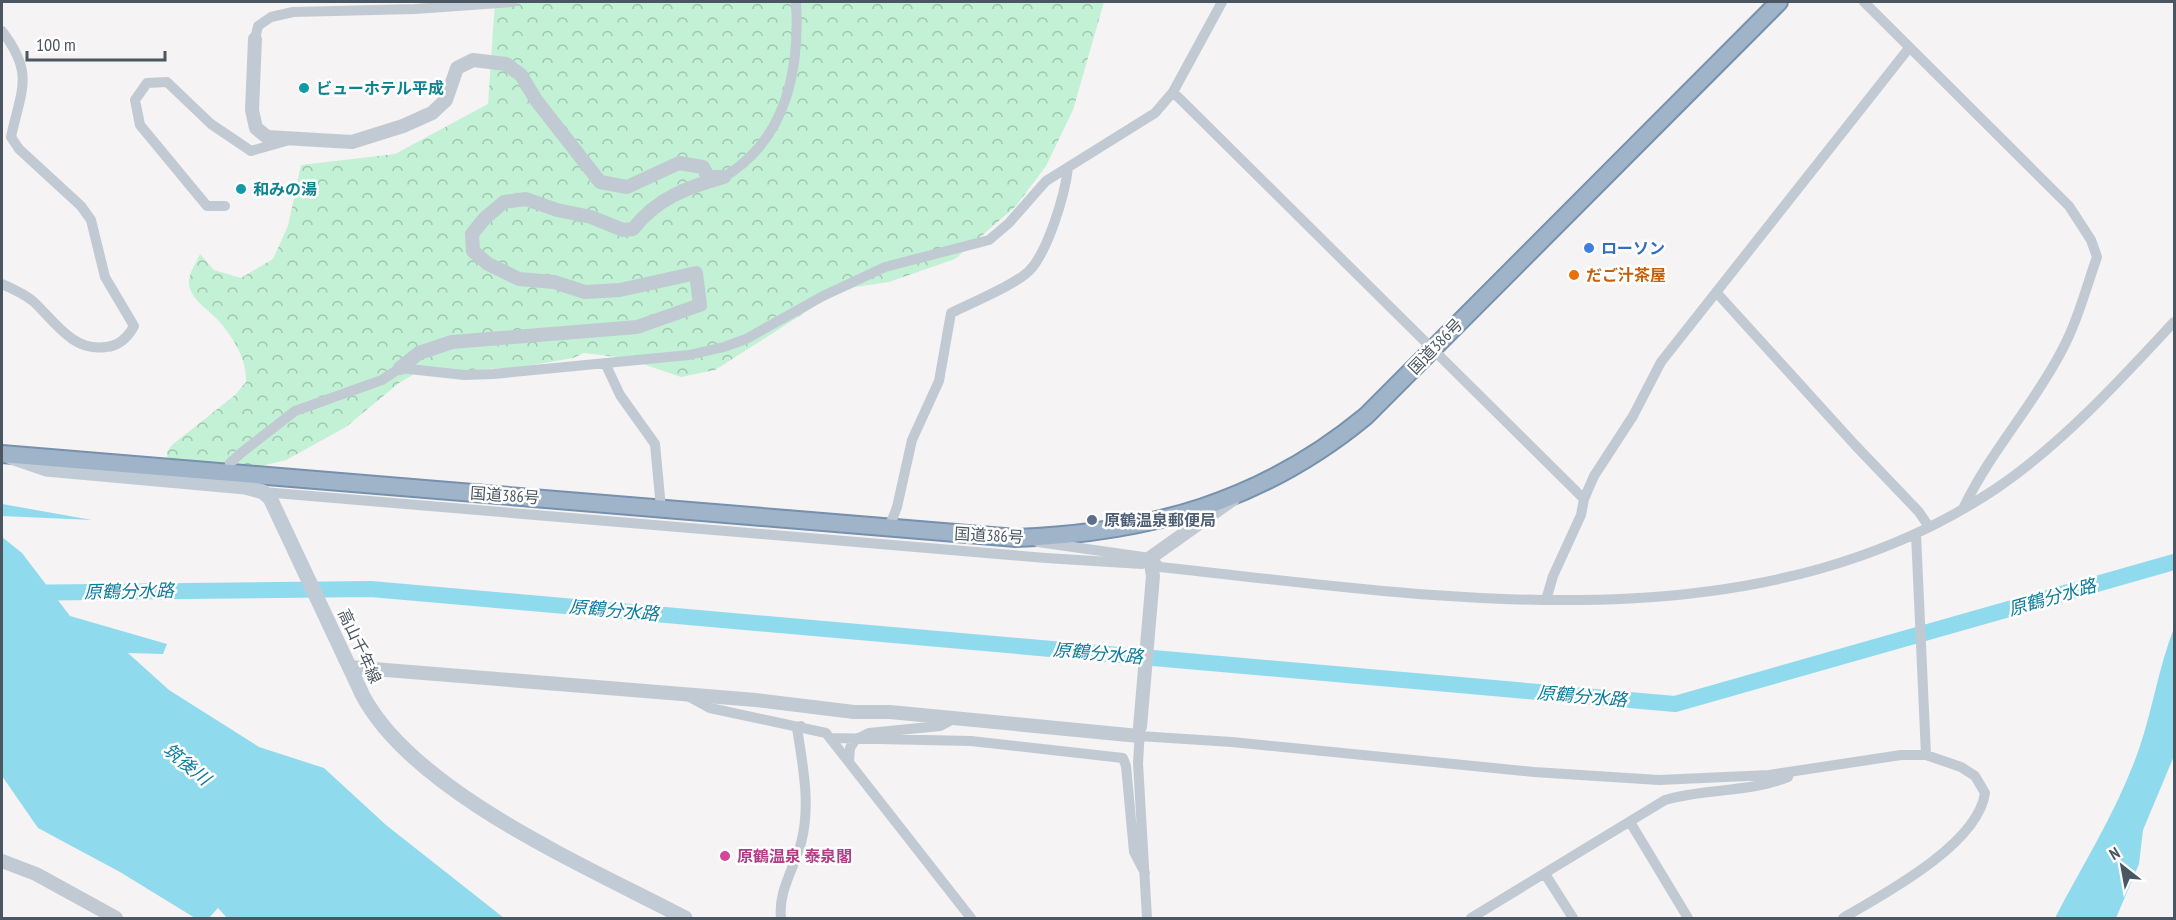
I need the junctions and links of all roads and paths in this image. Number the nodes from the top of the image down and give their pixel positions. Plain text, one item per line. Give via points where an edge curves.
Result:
1 (512, 2) edge
2 (796, 2) edge
3 (1222, 2) edge
4 (1779, 2) edge
5 (1864, 2) edge
6 (2, 31) edge
7 (255, 39) joint
8 (1910, 48) junction
9 (1173, 92) junction
10 (295, 138) junction
11 (1068, 168) junction
12 (724, 177) junction
13 (225, 206) dead end
14 (2, 284) edge
15 (1716, 292) junction
16 (2175, 322) edge
17 (1432, 350) junction
18 (605, 363) junction
19 (400, 368) junction
20 (3, 455) edge
21 (229, 473) junction
22 (266, 495) junction
23 (1235, 497) junction
24 (1584, 499) junction
25 (661, 508) junction
26 (1964, 508) junction
27 (1929, 527) junction
28 (889, 528) junction
29 (1016, 538) junction
30 (1917, 538) junction
31 (1150, 558) junction
32 (1546, 600) junction
33 (347, 662) junction
34 (688, 696) junction
35 (955, 718) junction
36 (801, 726) junction
37 (1140, 731) junction
38 (832, 738) junction
39 (855, 740) junction
40 (1926, 751) junction
41 (849, 763) junction
42 (1802, 771) junction
43 (1630, 822) junction
44 (2, 861) edge
45 (1144, 873) junction
46 (1545, 874) junction
47 (116, 918) edge
48 (685, 918) edge
49 (781, 918) edge
50 (971, 918) edge
51 (1148, 918) edge
52 (1471, 918) edge
53 (1573, 918) edge
54 (1689, 918) edge
55 (1843, 918) edge

1 - 7 street via 293,12 271,17 258,26
2 - 12 street via 798,40 788,94 759,146 741,167
3 - 9 street
4 - 17 highway, 国道386号
5 - 8 street
6 - 14 street via 22,68 23,89 11,137 91,220 105,277 134,326 119,342 94,349 67,336 26,296
7 - 10 street via 252,110 256,128 267,137
8 - 15 street
8 - 26 street via 2069,207 2091,240 2097,258 2062,351 1977,479
9 - 11 street via 1155,112
9 - 17 street
10 - 12 street via 352,142 403,126 432,113 446,100 457,68 473,60 506,64 521,75 600,182 627,187 679,163 703,167 708,177
10 - 13 street via 251,151 211,124 167,82 147,83 135,100 140,125 207,206
11 - 18 street via 1041,186 1009,224 983,243 875,272 724,347 689,355
11 - 28 street via 1065,194 1031,270 951,313 939,381 912,440
12 - 19 street via 663,200 647,211 633,229 623,230 526,199 504,202 472,234 473,251 488,264 519,279 554,282 585,292 620,290 696,273 700,305 637,327 452,342 419,353
15 - 24 street via 1661,362
15 - 27 street
16 - 26 street via 2055,442
17 - 23 highway, 国道386号 via 1348,431 1285,472
17 - 24 street
18 - 19 street via 464,375
18 - 25 street via 620,395 655,444
19 - 21 street via 382,380 295,411 230,463
20 - 21 highway, 国道386号
20 - 22 main road via 46,470 245,487
21 - 25 highway, 国道386号
22 - 31 street via 1070,559 1142,564
22 - 33 main road, 高山千年線
23 - 29 highway, 国道386号 via 1142,525 1087,534
23 - 31 street
24 - 32 street
25 - 28 highway, 国道386号
26 - 27 street
27 - 30 street
28 - 29 highway, 国道386号
29 - 31 street
30 - 32 street via 1827,566 1715,591 1626,600
30 - 40 street
31 - 32 street via 1160,567 1181,570 1474,600
31 - 37 street via 1152,576
33 - 34 street
33 - 48 main road, 高山千年線 via 387,733 452,786 518,830
34 - 35 street
34 - 36 street via 710,708
35 - 37 street
35 - 39 street via 939,726 869,733
36 - 38 street via 821,730
36 - 49 street via 797,728 807,814 780,900
37 - 42 street via 1534,772 1659,780
37 - 45 street
38 - 39 street
38 - 41 street
39 - 41 street
39 - 45 street via 971,741 1123,758 1134,852
40 - 42 street
40 - 55 street via 1975,776 1985,793 1978,814 1952,846
41 - 50 street
42 - 43 street via 1756,787 1678,796
43 - 46 street
43 - 54 street
44 - 47 street via 36,874
45 - 51 street
46 - 52 street
46 - 53 street

